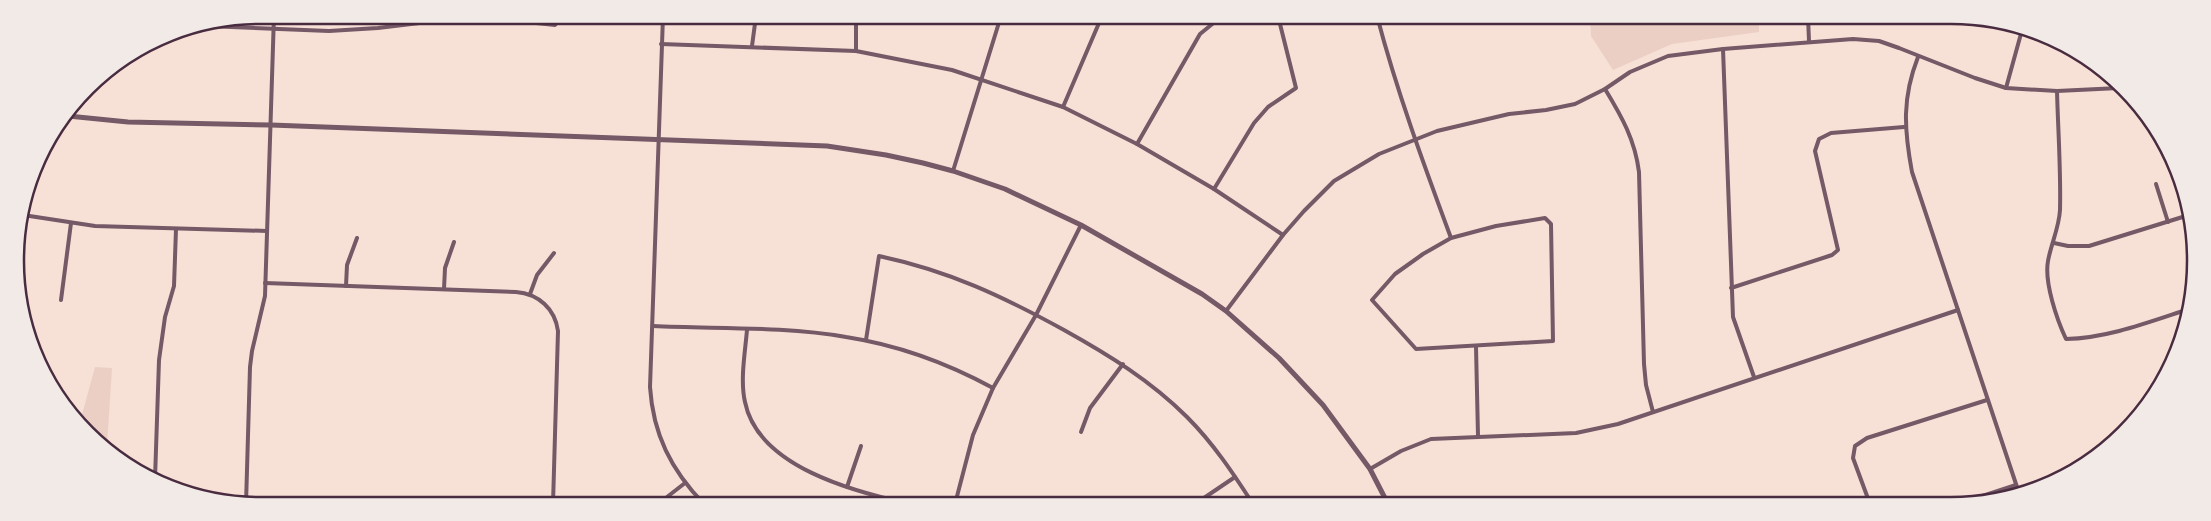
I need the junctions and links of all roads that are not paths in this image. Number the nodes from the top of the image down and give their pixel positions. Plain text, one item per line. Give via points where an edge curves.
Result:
1 (274, 24) edge
2 (411, 24) edge
3 (662, 24) edge
4 (755, 24) edge
5 (856, 24) edge
6 (999, 24) edge
7 (1099, 24) edge
8 (1212, 24) edge
9 (1280, 24) edge
10 (1379, 24) edge
11 (1808, 24) edge
12 (224, 27) edge
13 (274, 29) junction
14 (2021, 34) edge
15 (1809, 41) junction
16 (661, 44) junction
17 (752, 46) junction
18 (1723, 48) junction
19 (856, 51) junction
20 (1918, 57) junction
21 (982, 80) junction
22 (2006, 88) junction
23 (2113, 88) edge
24 (1605, 89) junction
25 (2057, 91) junction
26 (1063, 107) junction
27 (73, 116) edge
28 (271, 125) junction
29 (1904, 128) junction
30 (1414, 139) junction
31 (659, 140) junction
32 (1137, 144) junction
33 (953, 171) junction
34 (2156, 184) dead end
35 (1214, 189) junction
36 (28, 216) edge
37 (2183, 217) edge
38 (2168, 222) junction
39 (71, 223) junction
40 (1081, 225) junction
41 (176, 229) junction
42 (267, 231) junction
43 (1283, 235) junction
44 (357, 238) dead end
45 (1451, 238) junction
46 (454, 242) dead end
47 (2054, 243) junction
48 (554, 253) dead end
49 (265, 283) junction
50 (346, 286) junction
51 (1731, 288) junction
52 (444, 289) junction
53 (530, 294) junction
54 (61, 300) dead end
55 (1958, 310) junction
56 (1226, 311) junction
57 (2182, 311) edge
58 (1036, 315) junction
59 (652, 326) junction
60 (747, 330) junction
61 (866, 340) junction
62 (1476, 347) junction
63 (1123, 364) junction
64 (1754, 377) junction
65 (993, 388) junction
66 (1988, 400) junction
67 (1653, 412) junction
68 (1081, 432) dead end
69 (1478, 436) junction
70 (861, 446) dead end
71 (1370, 469) junction
72 (155, 473) edge
73 (1236, 477) junction
74 (685, 483) junction
75 (2016, 485) joint
76 (847, 487) junction
77 (1988, 494) edge
78 (246, 497) edge
79 (553, 497) edge
80 (667, 497) edge
81 (698, 497) edge
82 (884, 497) edge
83 (957, 497) edge
84 (1206, 497) edge
85 (1249, 497) edge
86 (1384, 497) edge
87 (1867, 497) edge

1 - 13 street
2 - 13 street via 329,31
3 - 16 street
4 - 17 street
5 - 19 street
6 - 21 street
7 - 26 street
8 - 32 street via 1200,34
9 - 35 street via 1296,88 1268,107 1254,123
10 - 30 street
11 - 15 street
12 - 13 street
13 - 28 street
14 - 22 street
15 - 18 street
15 - 20 street via 1879,41
16 - 17 street
16 - 31 street
17 - 19 street
18 - 24 street via 1668,56 1630,72
18 - 51 street
19 - 21 street via 952,70
20 - 22 street
20 - 29 street via 1905,105
21 - 26 street
21 - 33 street
22 - 25 street
23 - 25 street
24 - 30 street via 1575,104 1509,114
24 - 67 street via 1629,131 1636,154 1644,364
25 - 47 street via 2060,211
26 - 32 street
27 - 28 street via 128,122
28 - 31 street
28 - 42 street
29 - 51 street via 1831,133 1819,139 1815,151 1838,250 1832,256
29 - 55 street via 1912,172
30 - 43 street via 1379,154 1334,182
30 - 45 street
31 - 33 street via 827,146 886,155
31 - 59 street
32 - 35 street
33 - 40 street via 1005,190
34 - 38 street
35 - 43 street
36 - 39 street
37 - 38 street
38 - 47 street via 2089,246
39 - 41 street
39 - 54 street
40 - 56 street
40 - 58 street
41 - 42 street
41 - 72 street via 174,286 165,317 159,360
42 - 49 street
43 - 56 street
44 - 50 street via 347,265
45 - 62 street via 1395,274 1372,300 1416,349
45 - 62 street via 1522,221 1545,218 1551,224 1553,342
46 - 52 street via 445,268
47 - 57 street via 2048,262 2048,276 2066,339 2128,328
48 - 53 street via 537,275
49 - 50 street
49 - 78 street via 250,367
50 - 52 street
51 - 64 street via 1733,317
52 - 53 street
53 - 79 street via 549,309 556,319 558,332
55 - 64 street
55 - 66 street
56 - 71 street via 1279,358 1323,405
58 - 61 street via 966,281 879,256
58 - 63 street
58 - 65 street
59 - 60 street
59 - 74 street via 650,387 653,419 664,449
60 - 61 street via 814,333
60 - 76 street via 743,392 754,424 786,459
61 - 65 street via 950,366
62 - 69 street
63 - 68 street via 1090,408
63 - 73 street via 1188,418
64 - 67 street
65 - 83 street via 970,444
66 - 75 street
66 - 87 street via 1867,438 1855,446 1853,458
67 - 69 street via 1576,433
69 - 71 street via 1431,439
70 - 76 street
71 - 86 street
73 - 84 street
73 - 85 street
74 - 80 street
74 - 81 street
75 - 77 street
76 - 82 street

